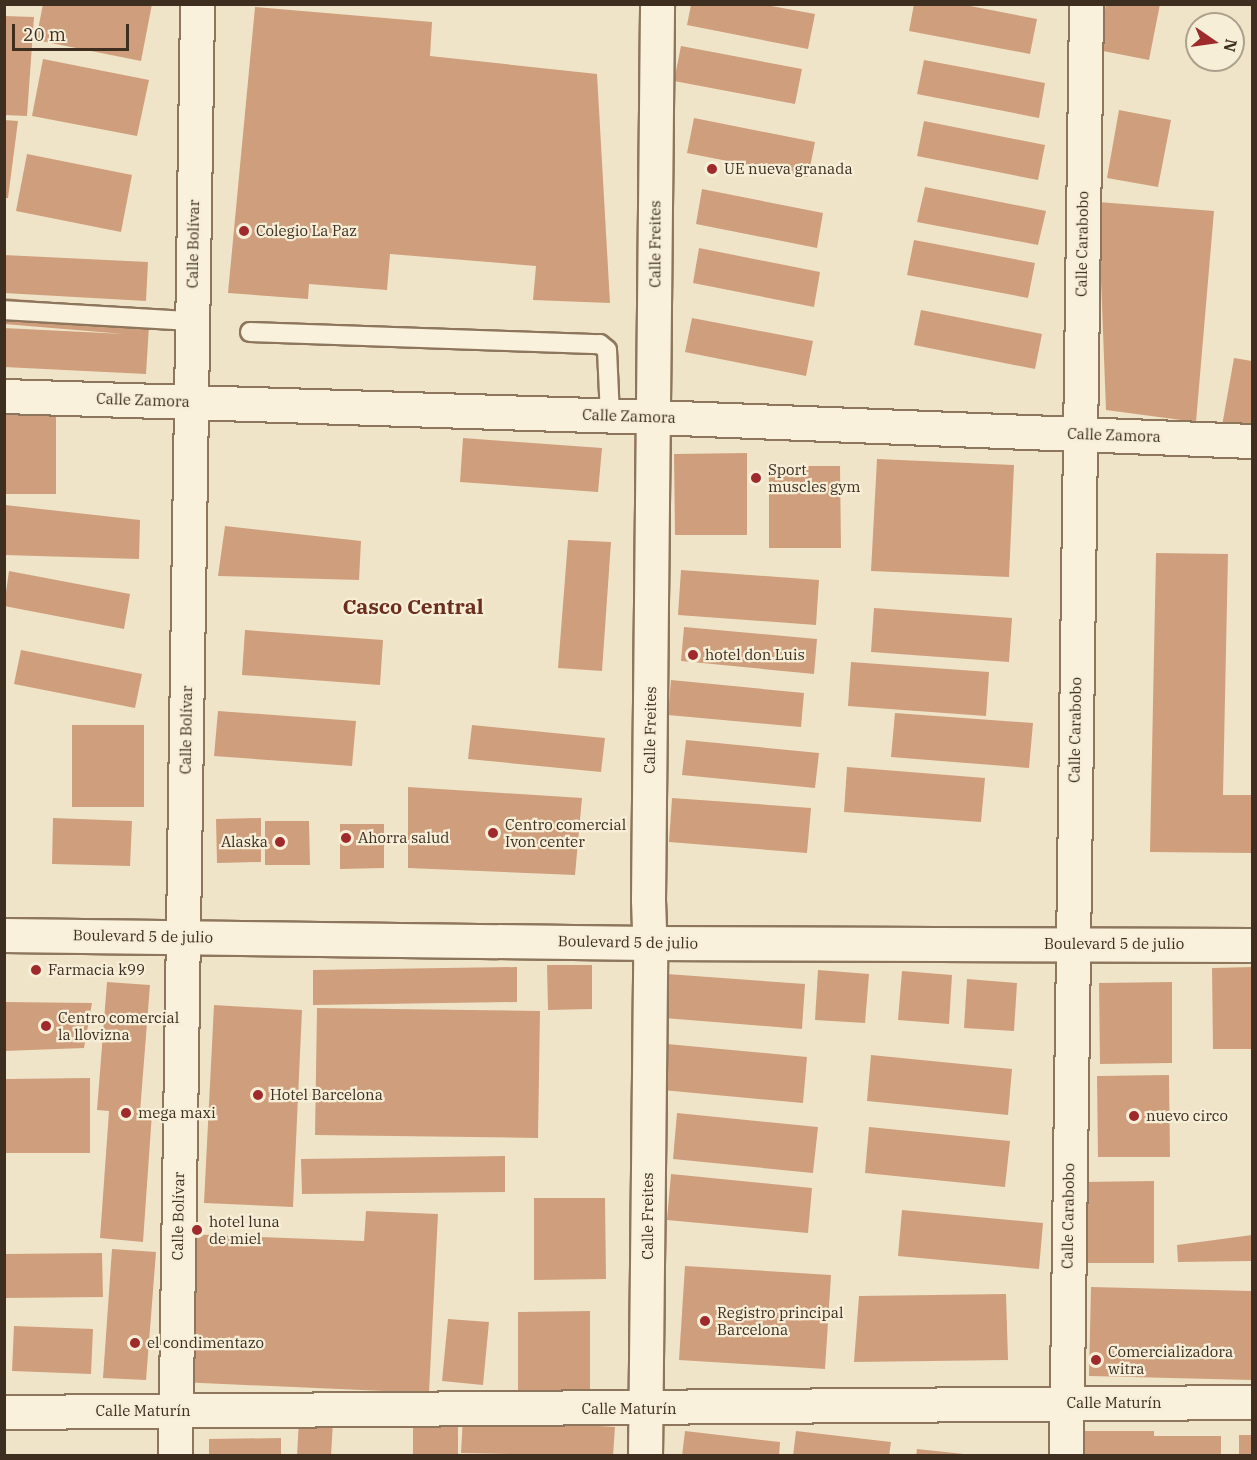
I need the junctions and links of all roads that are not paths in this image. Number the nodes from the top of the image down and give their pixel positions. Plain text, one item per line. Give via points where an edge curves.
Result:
1 (197, 4) edge
2 (657, 4) edge
3 (1086, 4) edge
4 (4, 310) edge
5 (191, 321) junction
6 (250, 332) dead end
7 (4, 396) edge
8 (189, 401) junction
9 (610, 415) junction
10 (654, 417) junction
11 (1080, 434) junction
12 (1252, 441) edge
13 (4, 935) edge
14 (183, 936) junction
15 (649, 943) junction
16 (1072, 943) junction
17 (1252, 945) edge
18 (1252, 1402) edge
19 (1065, 1404) junction
20 (646, 1409) junction
21 (175, 1411) junction
22 (4, 1412) edge
23 (175, 1455) edge
24 (645, 1455) edge
25 (1066, 1455) edge

1 - 5 street, Calle Bolívar
2 - 10 street, Calle Freites
3 - 11 street, Calle Carabobo
4 - 5 lane
5 - 8 street, Calle Bolívar
6 - 9 lane via 600,344 606,350
7 - 8 street, Calle Zamora
8 - 9 street, Calle Zamora
8 - 14 street, Calle Bolívar
9 - 10 street, Calle Zamora
10 - 11 street, Calle Zamora
10 - 15 street, Calle Freites
11 - 12 street, Calle Zamora
11 - 16 street, Calle Carabobo
13 - 14 street, Boulevard 5 de julio
14 - 15 street, Boulevard 5 de julio
14 - 21 street, Calle Bolívar
15 - 16 street, Boulevard 5 de julio
15 - 20 street, Calle Freites
16 - 17 street, Boulevard 5 de julio
16 - 19 street, Calle Carabobo
18 - 19 street, Calle Maturín
19 - 20 street, Calle Maturín
19 - 25 street, Calle Carabobo
20 - 21 street, Calle Maturín
20 - 24 street, Calle Freites
21 - 22 street, Calle Maturín
21 - 23 street, Calle Bolívar

